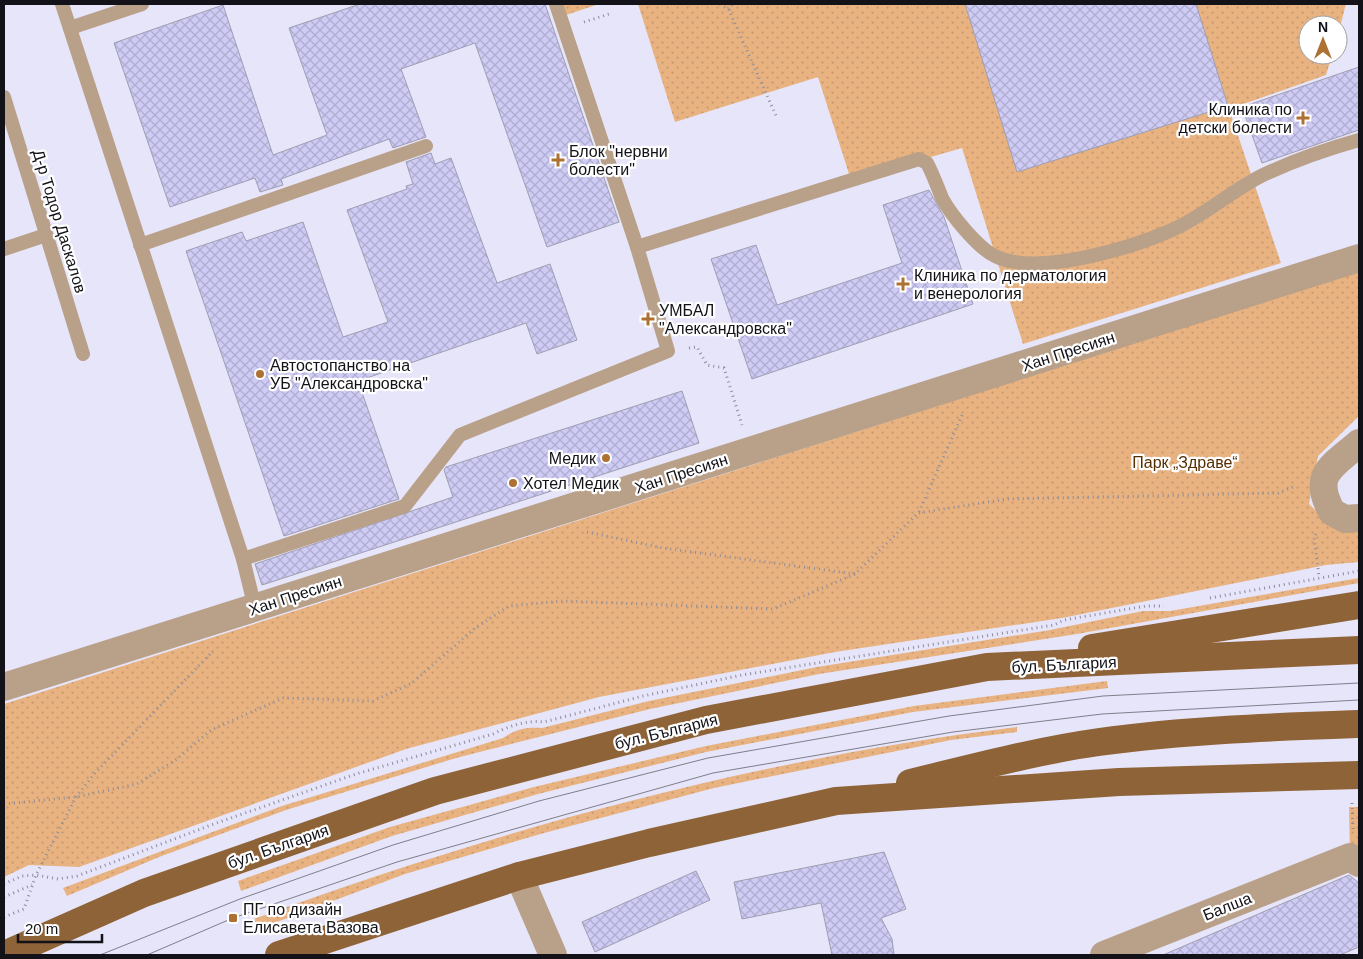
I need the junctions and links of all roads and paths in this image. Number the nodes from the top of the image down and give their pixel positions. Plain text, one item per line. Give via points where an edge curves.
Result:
1 (62, 4) edge
2 (142, 4) edge
3 (556, 4) edge
4 (720, 4) edge
5 (732, 4) edge
6 (729, 10) junction
7 (609, 14) dead end
8 (70, 28) junction
9 (564, 29) junction
10 (4, 97) edge
11 (777, 118) dead end
12 (1359, 140) edge
13 (426, 146) dead end
14 (46, 235) junction
15 (140, 245) junction
16 (637, 247) junction
17 (4, 249) edge
18 (1359, 258) edge
19 (697, 347) dead end
20 (83, 354) dead end
21 (978, 379) junction
22 (732, 393) dead end
23 (1359, 443) edge
24 (1278, 493) dead end
25 (918, 513) junction
26 (1359, 518) edge
27 (578, 530) dead end
28 (1314, 537) dead end
29 (243, 558) junction
30 (855, 574) junction
31 (1319, 577) dead end
32 (1359, 605) edge
33 (255, 608) junction
34 (215, 649) dead end
35 (1359, 650) edge
36 (987, 667) junction
37 (4, 688) edge
38 (1359, 724) edge
39 (1359, 775) edge
40 (76, 797) junction
41 (836, 801) junction
42 (4, 804) edge
43 (1354, 860) edge
44 (519, 876) junction
45 (32, 884) junction
46 (4, 897) edge
47 (4, 917) edge
48 (4, 955) edge
49 (279, 955) edge
50 (553, 955) edge
51 (1104, 955) edge

1 - 8 lane
2 - 8 lane
3 - 9 lane
4 - 6 path
5 - 6 path
6 - 11 path
7 - 9 path
8 - 15 lane
9 - 16 lane
10 - 14 lane, Д-р Тодор Даскалов
12 - 16 lane via 1261,176 1173,229 1090,256 1045,263 1018,263 995,256 961,224 943,198 927,163 919,160
13 - 15 lane
14 - 17 lane
14 - 20 lane, Д-р Тодор Даскалов
15 - 29 lane
16 - 29 lane via 668,351 460,435 405,506
18 - 21 street, Хан Пресиян
19 - 22 path via 707,365 724,368
21 - 25 path
21 - 33 street, Хан Пресиян
23 - 26 street via 1324,475 1322,488 1332,512 1345,519
24 - 25 path via 1007,499
25 - 30 path
27 - 30 path via 663,548
28 - 31 path
29 - 33 lane
30 - 40 path via 773,609 563,601 509,606 476,628 412,683 373,701 283,698 211,730 177,759 137,784
32 - 36 main road
33 - 37 street, Хан Пресиян
34 - 40 path via 95,773
35 - 36 main road, бул. България
36 - 48 main road, бул. България via 706,720 435,791 144,893
38 - 41 main road via 1242,728 1099,742 1025,755
39 - 41 main road via 1119,782
40 - 42 path
40 - 45 path
41 - 44 main road
43 - 51 street, Балша
44 - 49 main road
44 - 50 street
45 - 46 path
45 - 47 path via 24,908

